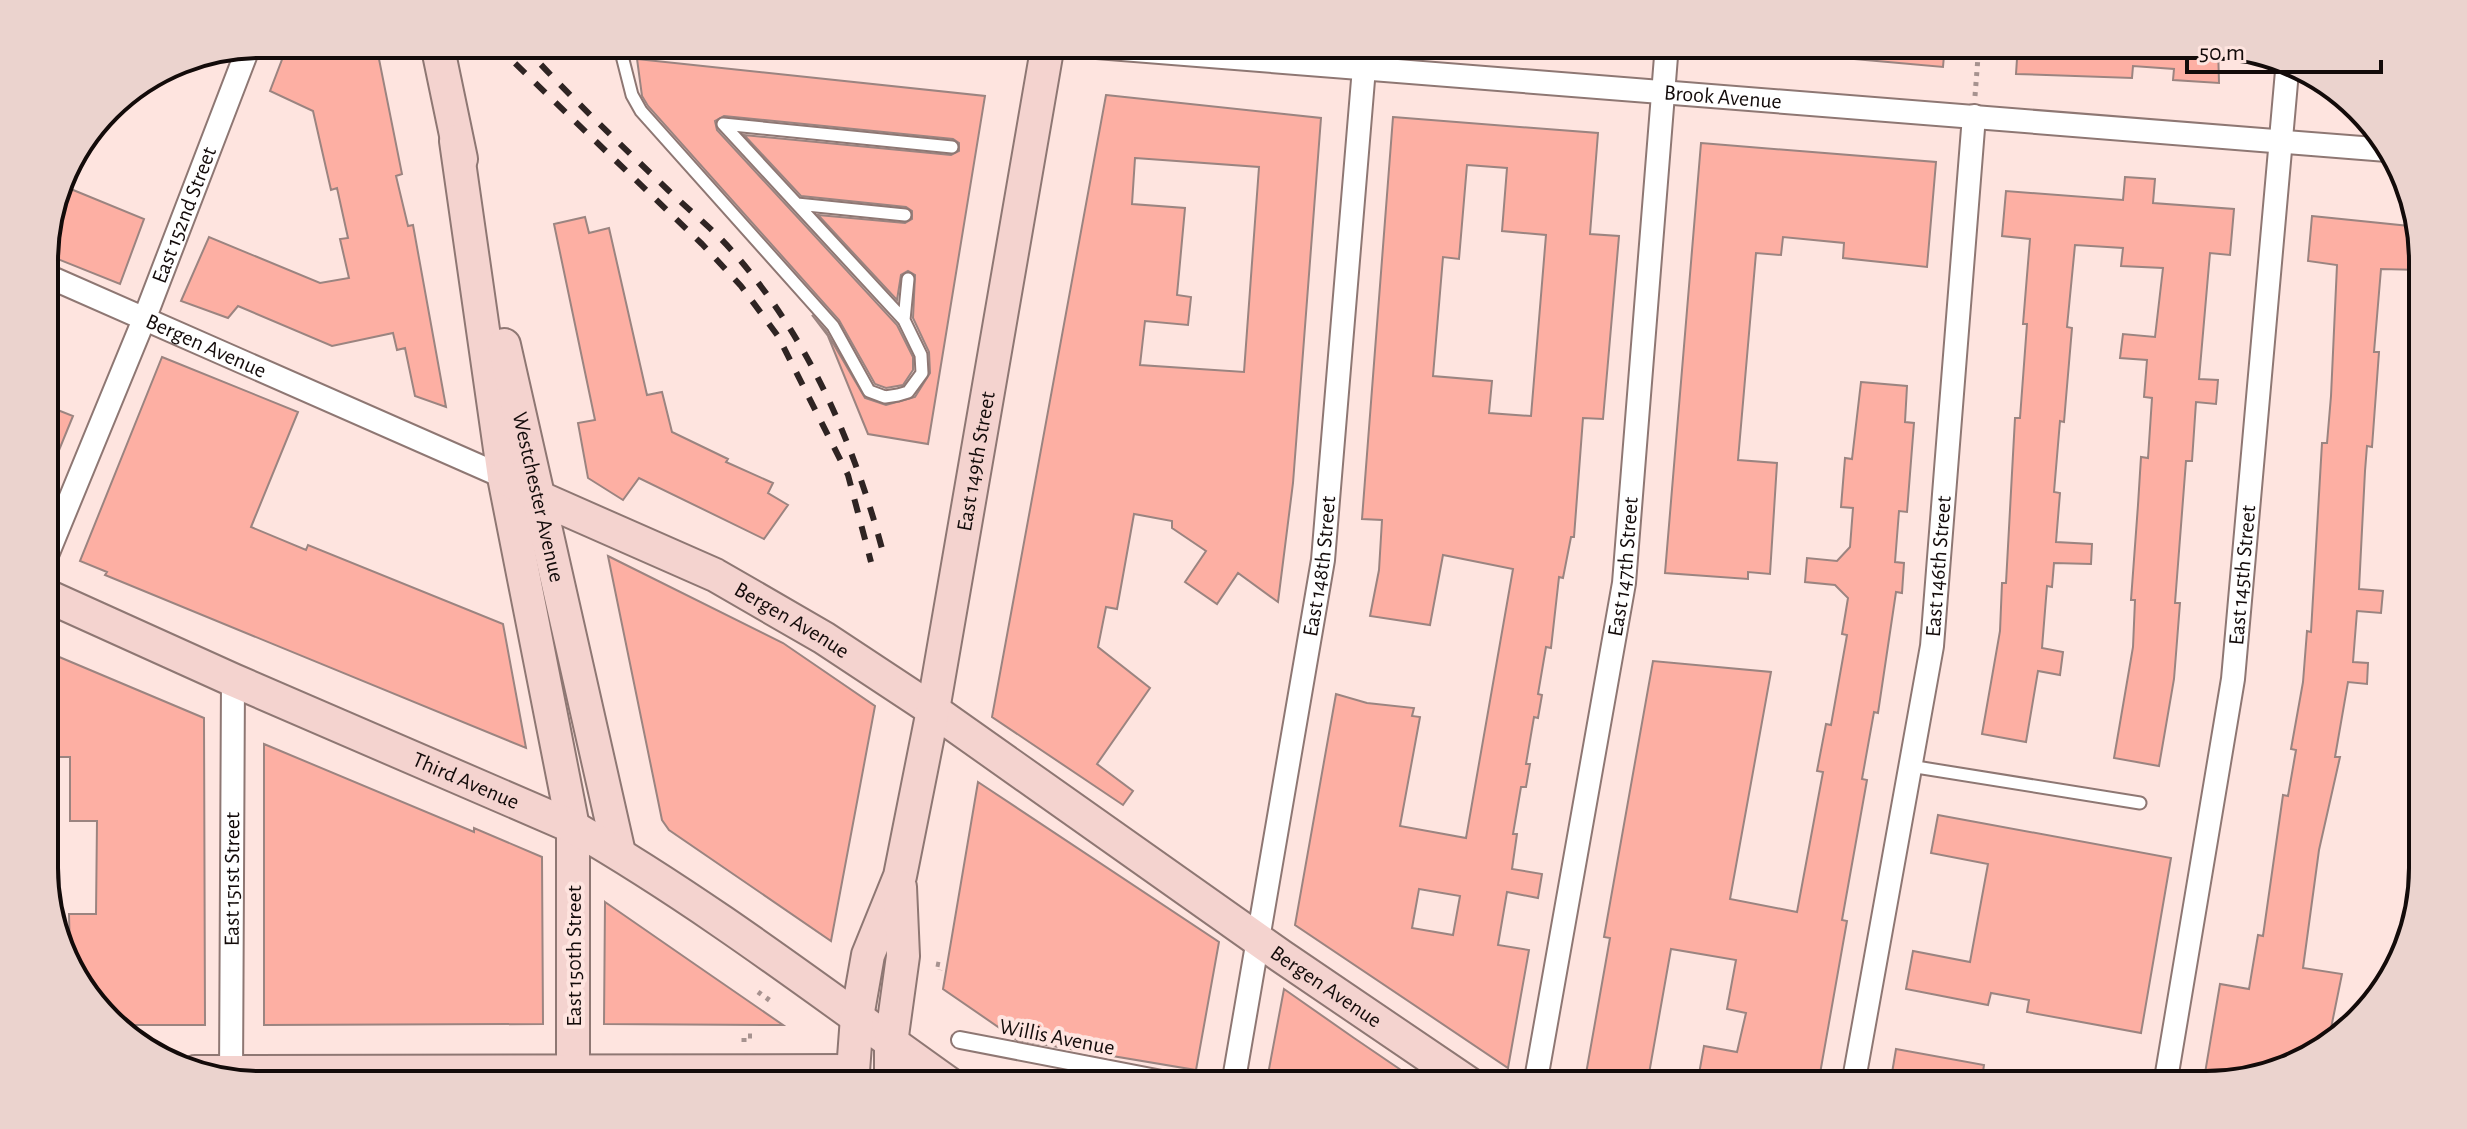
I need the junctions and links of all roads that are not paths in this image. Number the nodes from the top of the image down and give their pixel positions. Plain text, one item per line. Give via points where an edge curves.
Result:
1 (440, 58) edge
2 (623, 58) edge
3 (1046, 58) edge
4 (1230, 58) edge
5 (1365, 58) edge
6 (1666, 58) edge
7 (244, 59) edge
8 (1364, 69) junction
9 (2287, 74) edge
10 (1664, 95) junction
11 (1974, 116) junction
12 (456, 141) junction
13 (2281, 141) junction
14 (952, 147) dead end
15 (2375, 149) edge
16 (797, 204) junction
17 (905, 215) dead end
18 (908, 279) dead end
19 (58, 280) edge
20 (145, 317) junction
21 (904, 320) junction
22 (504, 477) junction
23 (538, 497) junction
24 (58, 528) edge
25 (58, 601) edge
26 (233, 680) junction
27 (933, 710) junction
28 (1910, 766) junction
29 (2140, 803) dead end
30 (573, 827) junction
31 (619, 853) junction
32 (900, 876) junction
33 (1257, 939) junction
34 (857, 1017) junction
35 (960, 1040) dead end
36 (891, 1043) junction
37 (231, 1069) edge
38 (573, 1071) edge
39 (853, 1071) edge
40 (891, 1071) edge
41 (931, 1071) edge
42 (1121, 1071) edge
43 (1235, 1071) edge
44 (1450, 1071) edge
45 (1537, 1071) edge
46 (1856, 1071) edge
47 (2167, 1071) edge

1 - 12 main road, Westchester Avenue
2 - 21 lane via 641,111 833,326 869,391 885,397 908,392 922,373 921,355
3 - 27 main road, East 149th Street
4 - 8 street, Brook Avenue
5 - 8 street, East 148th Street
6 - 10 street, East 147th Street
7 - 20 street, East 152nd Street
8 - 10 street, Brook Avenue
8 - 33 street, East 148th Street via 1323,560
9 - 13 street, East 145th Street
10 - 11 street, Brook Avenue
10 - 45 street, East 147th Street via 1624,583
11 - 13 street, Brook Avenue
11 - 28 street, East 146th Street via 1932,646
12 - 22 main road, Westchester Avenue
12 - 23 main road, Westchester Avenue
13 - 15 street, Brook Avenue
13 - 47 street, East 145th Street via 2232,692
14 - 16 lane via 723,124
16 - 17 lane
16 - 21 lane
18 - 21 lane
19 - 20 street, Bergen Avenue
20 - 22 street, Bergen Avenue
20 - 24 street, East 152nd Street
22 - 23 main road, Bergen Avenue
22 - 30 main road, Westchester Avenue
23 - 27 main road, Bergen Avenue via 715,575
23 - 31 main road, Westchester Avenue
25 - 26 main road, Third Avenue
26 - 30 main road, Third Avenue
26 - 37 street, East 151st Street
27 - 32 main road, East 149th Street
27 - 33 main road, Bergen Avenue
28 - 29 lane
28 - 46 street, East 146th Street
30 - 31 main road, Third Avenue
30 - 38 main road, East 150th Street
31 - 34 main road, Third Avenue
32 - 34 main road, East 149th Street via 868,955
32 - 36 main road, East 149th Street via 903,956
33 - 43 street, East 148th Street
33 - 44 main road, Bergen Avenue
34 - 36 main road, Third Avenue
34 - 39 main road, East 149th Street
35 - 42 street, Willis Avenue
36 - 40 main road, East 149th Street
36 - 41 main road, Third Avenue

